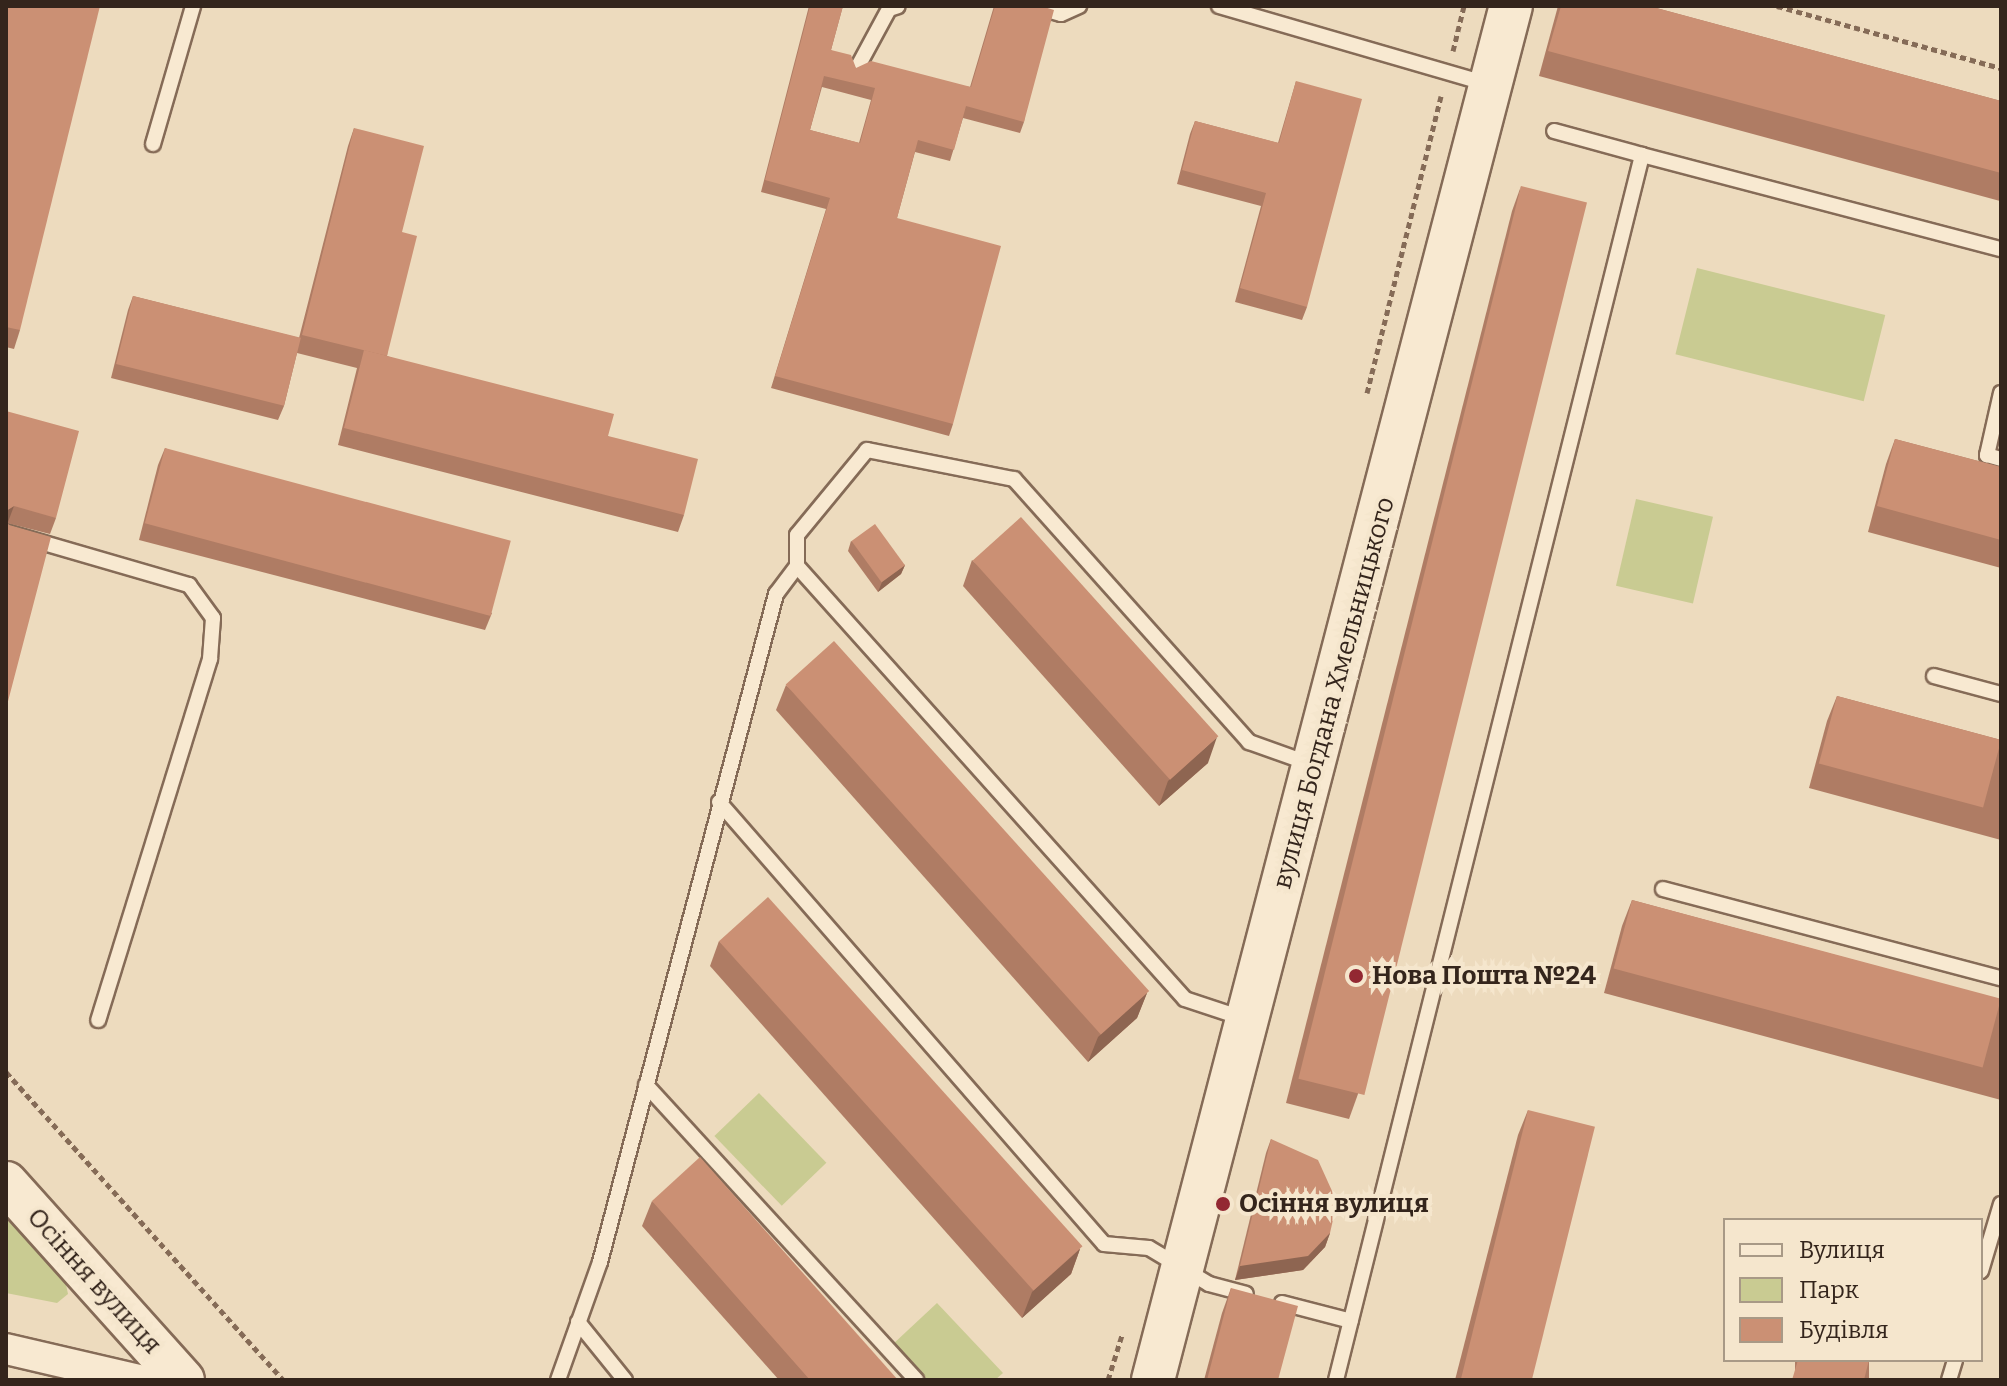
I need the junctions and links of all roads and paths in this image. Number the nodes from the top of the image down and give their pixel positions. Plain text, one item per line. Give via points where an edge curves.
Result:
1 (193, 6) edge
2 (898, 6) edge
3 (1033, 6) edge
4 (1079, 6) edge
5 (1219, 6) edge
6 (1511, 6) edge
7 (1777, 6) edge
8 (2001, 68) edge
9 (856, 70) edge
10 (1492, 85) junction
11 (1554, 131) dead end
12 (153, 144) dead end
13 (1642, 155) junction
14 (2001, 249) edge
15 (2001, 393) edge
16 (2001, 459) edge
17 (6, 532) edge
18 (797, 566) junction
19 (1934, 676) dead end
20 (2001, 694) edge
21 (1316, 765) junction
22 (719, 802) junction
23 (1663, 889) dead end
24 (2001, 978) edge
25 (1247, 1019) junction
26 (98, 1020) dead end
27 (6, 1072) edge
28 (646, 1085) junction
29 (6, 1183) edge
30 (2001, 1204) edge
31 (1983, 1264) edge
32 (1183, 1266) junction
33 (1351, 1321) junction
34 (578, 1322) junction
35 (6, 1349) edge
36 (139, 1380) edge
37 (183, 1380) edge
38 (283, 1380) edge
39 (558, 1380) edge
40 (625, 1380) edge
41 (916, 1380) edge
42 (1153, 1380) edge
43 (1336, 1380) edge

1 - 12 lane
2 - 9 lane via 889,9
3 - 4 lane via 1061,14
5 - 10 lane
6 - 10 street, вулиця Богдана Хмельницького
7 - 8 path
10 - 21 street, вулиця Богдана Хмельницького
11 - 13 lane
13 - 14 lane
13 - 33 lane
15 - 16 lane via 1987,455
17 - 26 lane via 189,585 213,618 210,659
18 - 21 lane via 797,535 867,450 1014,479 1249,742
18 - 22 lane via 776,594
18 - 25 lane via 1185,999
19 - 20 lane
21 - 25 street, вулиця Богдана Хмельницького
22 - 28 lane
22 - 32 lane via 1104,1244 1149,1248
23 - 24 lane
25 - 32 street, вулиця Богдана Хмельницького
27 - 38 path
28 - 34 lane
28 - 41 lane
29 - 37 street, Осіння вулиця
30 - 31 lane
32 - 33 lane via 1209,1284
32 - 42 street, вулиця Богдана Хмельницького
33 - 43 lane
34 - 39 lane
34 - 40 lane
35 - 36 street

